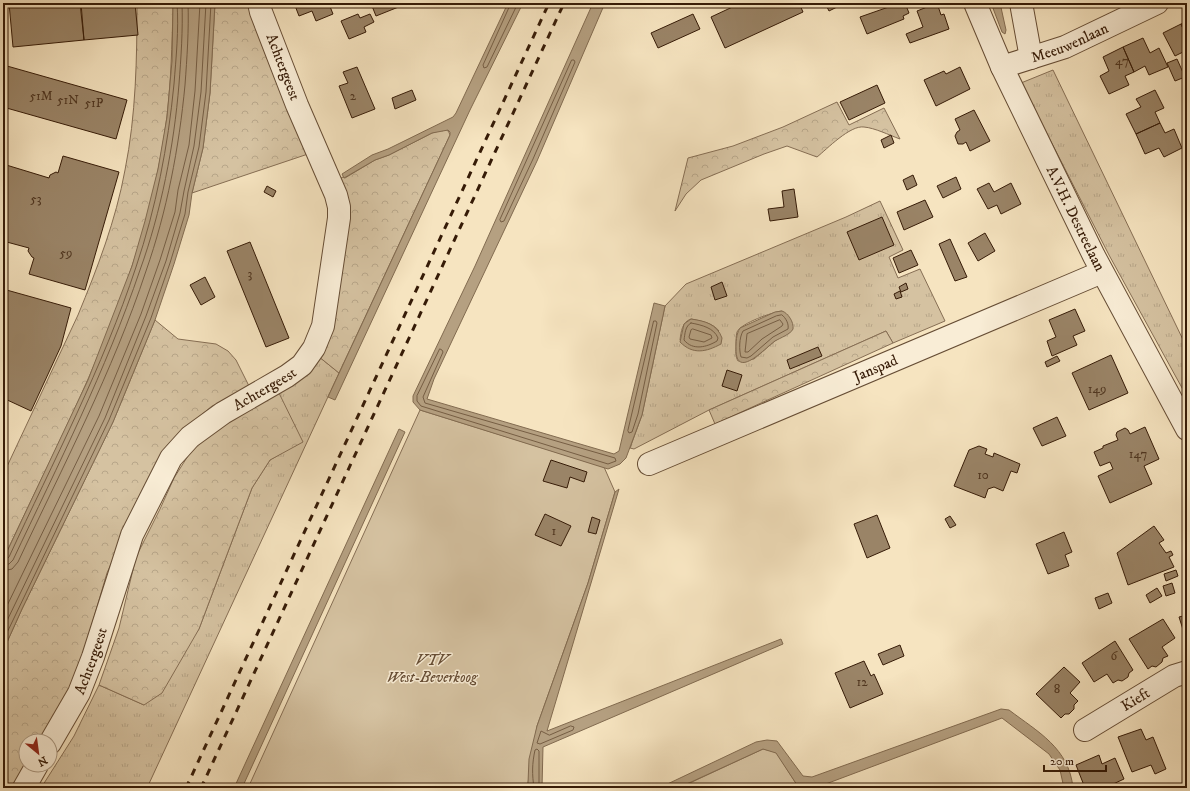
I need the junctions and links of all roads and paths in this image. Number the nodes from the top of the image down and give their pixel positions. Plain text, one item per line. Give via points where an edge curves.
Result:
1 (259, 3) edge
2 (975, 3) edge
3 (1021, 3) edge
4 (1156, 3) edge
5 (1031, 58) junction
6 (1002, 67) junction
7 (1102, 272) junction
8 (1187, 429) edge
9 (649, 464) dead end
10 (1187, 672) edge
11 (1085, 730) dead end
12 (56, 733) edge
13 (32, 773) edge
14 (24, 788) edge

1 - 12 street, Achtergeest via 339,207 323,326 314,348 302,365 222,413 190,437 171,458 132,535 93,657 79,693
2 - 6 street, A.V.H. Destreelaan
3 - 5 street
4 - 5 street, Meeuwenlaan via 1065,47
5 - 6 street, Meeuwenlaan
6 - 7 street, A.V.H. Destreelaan
7 - 8 street, A.V.H. Destreelaan
7 - 9 street, Janspad
10 - 11 street, Kieft via 1174,676
13 - 14 street

